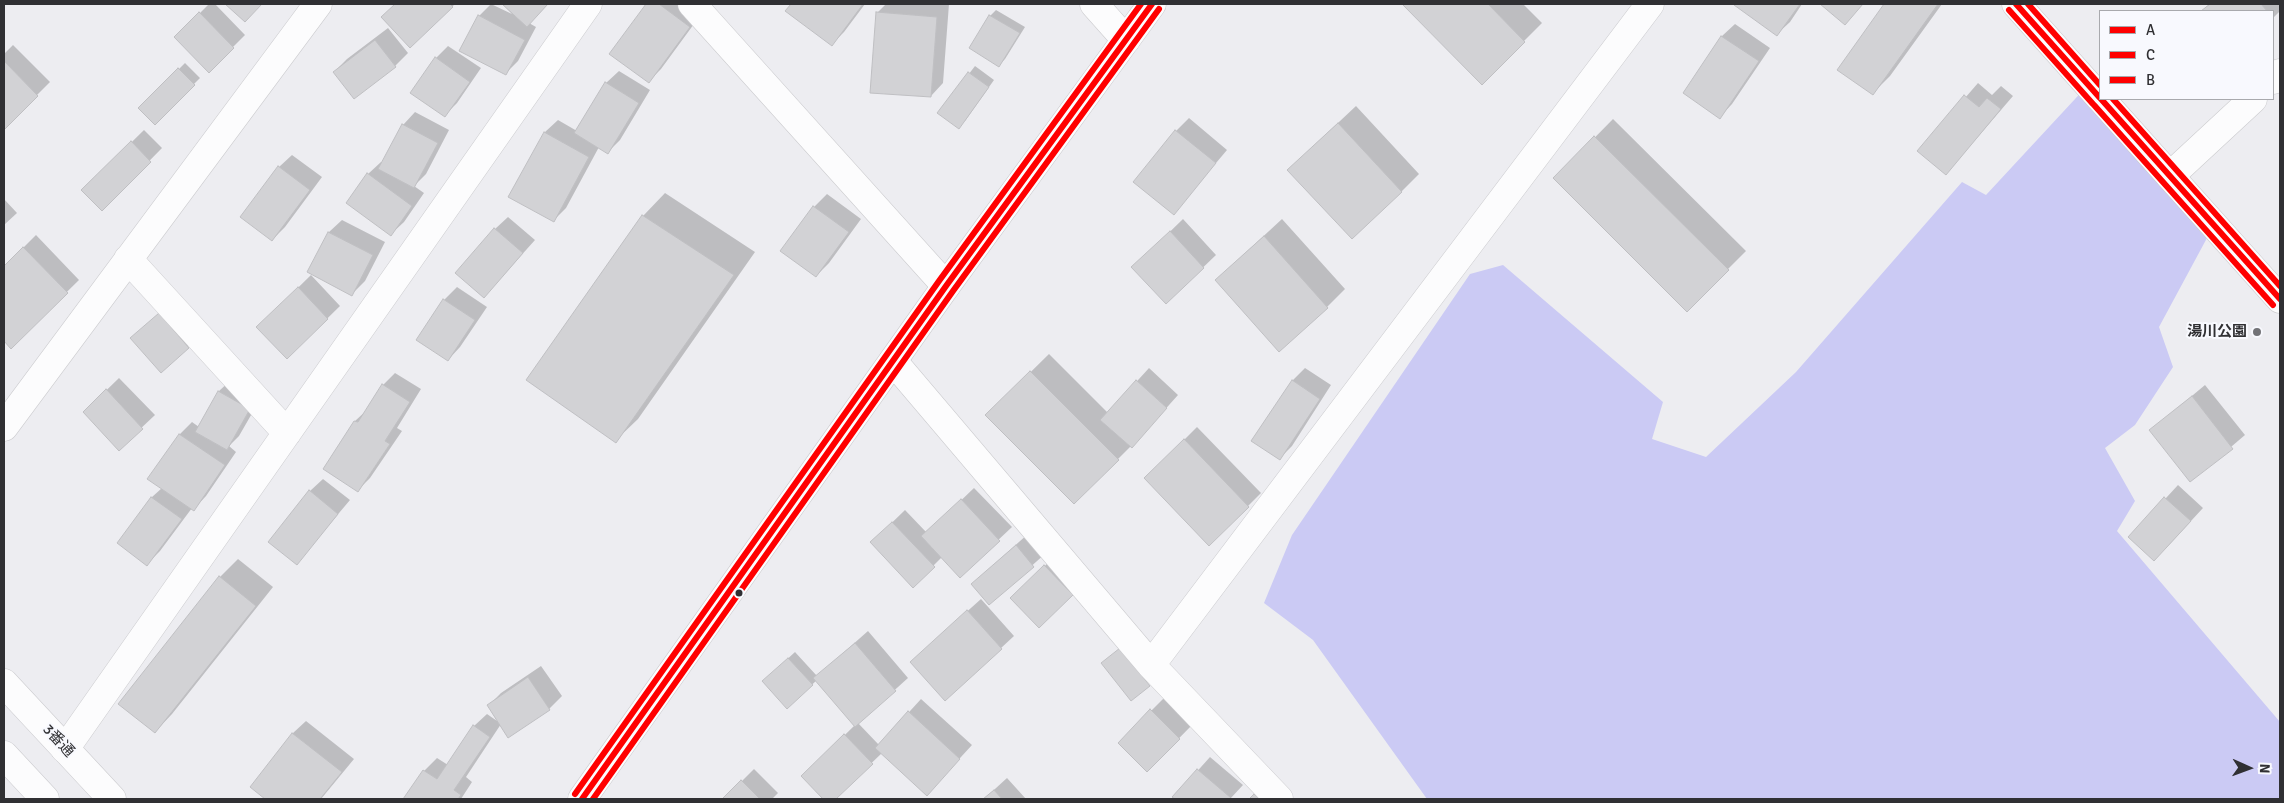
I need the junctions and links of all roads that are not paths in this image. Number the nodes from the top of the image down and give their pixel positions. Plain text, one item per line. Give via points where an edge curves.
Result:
1 (318, 4) edge
2 (588, 4) edge
3 (692, 4) edge
4 (1094, 4) edge
5 (1152, 4) edge
6 (1650, 4) edge
7 (2016, 4) edge
8 (1126, 40) junction
9 (2099, 98) edge
10 (2101, 100) edge
11 (2252, 100) edge
12 (2170, 176) junction
13 (128, 259) junction
14 (946, 286) junction
15 (2280, 299) edge
16 (893, 361) junction
17 (4, 427) edge
18 (287, 433) junction
19 (1151, 665) junction
20 (4, 683) edge
21 (65, 749) junction
22 (4, 755) edge
23 (45, 799) edge
24 (112, 799) edge
25 (582, 799) edge
26 (1279, 799) edge

1 - 13 street
2 - 18 street
3 - 14 street
4 - 8 street
5 - 8 street
6 - 19 street
7 - 9 street
8 - 14 street
10 - 12 street
11 - 12 street
12 - 15 street
13 - 17 street
13 - 18 street
14 - 16 street
16 - 19 street
16 - 25 street
18 - 21 street
19 - 26 street
20 - 21 street, 3番通
21 - 24 street, 3番通
22 - 23 street

